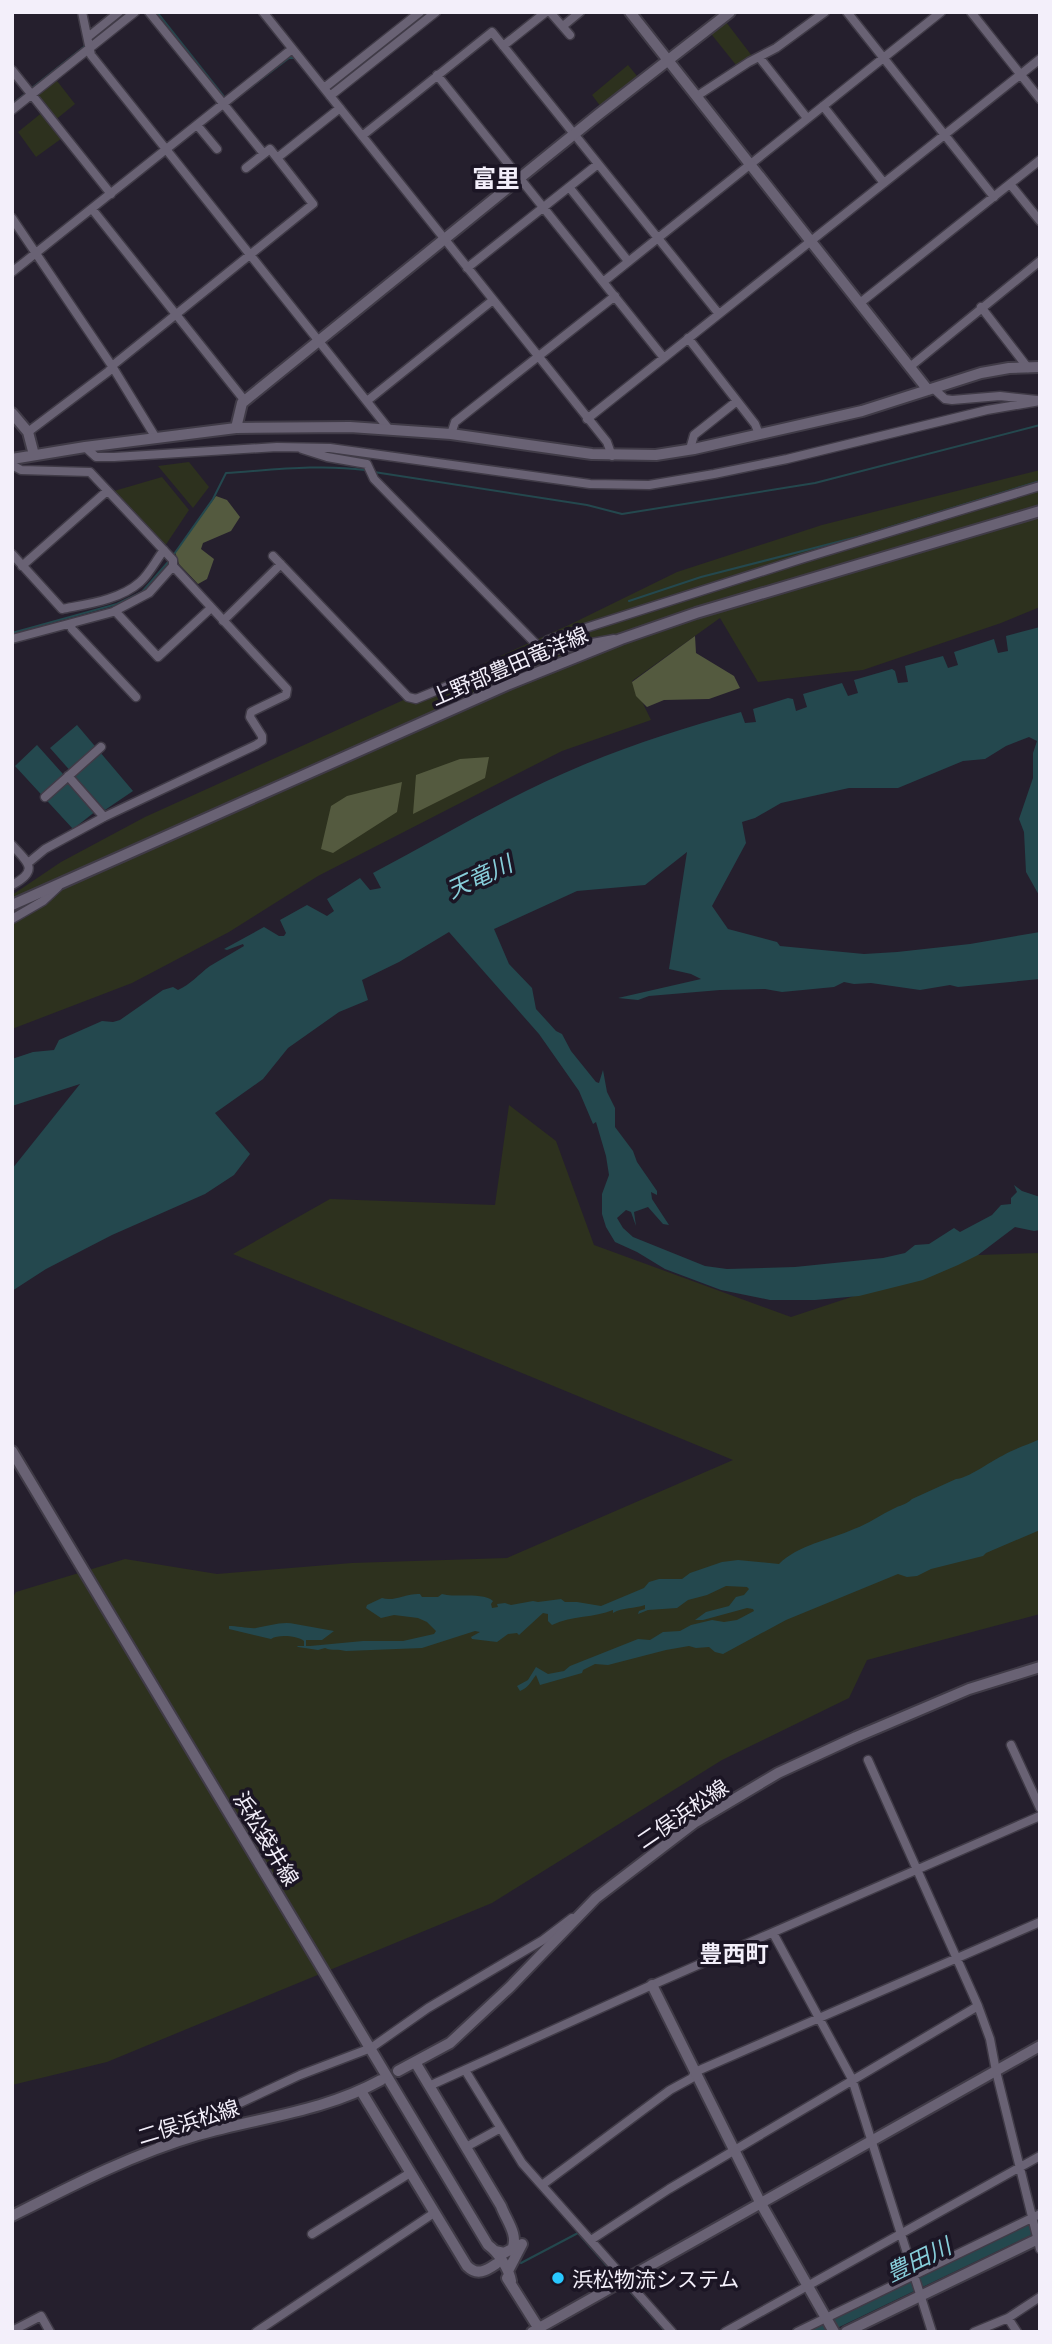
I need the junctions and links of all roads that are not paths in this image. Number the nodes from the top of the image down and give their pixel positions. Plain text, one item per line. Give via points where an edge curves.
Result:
1 (82, 12) edge
2 (119, 12) edge
3 (135, 12) edge
4 (149, 12) edge
5 (276, 12) edge
6 (420, 12) edge
7 (436, 12) edge
8 (548, 12) edge
9 (580, 12) edge
10 (630, 12) edge
11 (730, 12) edge
12 (825, 12) edge
13 (847, 12) edge
14 (941, 12) edge
15 (971, 12) edge
16 (265, 15) edge
17 (563, 26) junction
18 (570, 35) dead end
19 (88, 37) junction
20 (503, 46) junction
21 (88, 49) junction
22 (292, 49) junction
23 (759, 57) junction
24 (883, 58) junction
25 (1040, 59) edge
26 (669, 61) junction
27 (12, 69) edge
28 (1020, 74) junction
29 (437, 75) junction
30 (324, 88) junction
31 (32, 94) junction
32 (330, 96) junction
33 (697, 96) junction
34 (1040, 99) edge
35 (224, 104) junction
36 (823, 106) junction
37 (340, 108) junction
38 (12, 110) edge
39 (807, 118) junction
40 (197, 125) junction
41 (945, 134) junction
42 (362, 136) junction
43 (575, 136) junction
44 (217, 149) dead end
45 (166, 150) junction
46 (264, 154) junction
47 (277, 158) junction
48 (1040, 160) edge
49 (750, 163) junction
50 (598, 164) junction
51 (246, 168) dead end
52 (521, 178) junction
53 (884, 183) junction
54 (1010, 184) junction
55 (569, 187) junction
56 (111, 194) junction
57 (994, 197) junction
58 (544, 208) junction
59 (92, 209) junction
60 (12, 218) edge
61 (1040, 221) edge
62 (657, 237) junction
63 (445, 239) junction
64 (810, 241) junction
65 (35, 253) junction
66 (249, 256) junction
67 (628, 261) junction
68 (1040, 261) edge
69 (467, 268) junction
70 (12, 272) edge
71 (603, 282) junction
72 (615, 296) junction
73 (493, 300) junction
74 (860, 303) junction
75 (981, 307) junction
76 (177, 314) junction
77 (719, 314) junction
78 (688, 338) junction
79 (319, 340) junction
80 (538, 356) junction
81 (664, 358) junction
82 (112, 366) junction
83 (911, 366) junction
84 (1034, 368) edge
85 (930, 389) junction
86 (245, 401) junction
87 (367, 401) junction
88 (737, 401) junction
89 (1040, 401) edge
90 (12, 413) edge
91 (587, 419) junction
92 (236, 428) junction
93 (388, 428) junction
94 (28, 432) junction
95 (451, 434) junction
96 (759, 434) junction
97 (156, 438) junction
98 (85, 447) junction
99 (298, 447) junction
100 (690, 449) junction
101 (34, 455) junction
102 (612, 456) junction
103 (12, 458) edge
104 (12, 465) edge
105 (1040, 486) edge
106 (107, 491) junction
107 (1040, 511) edge
108 (164, 550) junction
109 (12, 554) edge
110 (273, 556) dead end
111 (281, 564) junction
112 (22, 566) junction
113 (173, 566) junction
114 (211, 608) junction
115 (115, 611) junction
116 (223, 621) junction
117 (71, 625) junction
118 (12, 639) edge
119 (621, 639) junction
120 (540, 648) junction
121 (136, 697) dead end
122 (101, 747) dead end
123 (68, 776) junction
124 (45, 797) dead end
125 (104, 817) junction
126 (12, 845) edge
127 (28, 863) junction
128 (62, 883) junction
129 (12, 885) edge
130 (12, 905) edge
131 (12, 919) edge
132 (12, 1451) edge
133 (1040, 1667) edge
134 (1011, 1745) dead end
135 (869, 1760) dead end
136 (1040, 1808) edge
137 (1040, 1816) edge
138 (918, 1870) junction
139 (596, 1898) junction
140 (1040, 1922) edge
141 (773, 1933) junction
142 (957, 1959) junction
143 (652, 1985) junction
144 (978, 2006) junction
145 (820, 2018) junction
146 (1040, 2046) edge
147 (371, 2048) junction
148 (415, 2062) junction
149 (465, 2070) junction
150 (398, 2071) dead end
151 (996, 2071) junction
152 (695, 2072) junction
153 (852, 2079) junction
154 (382, 2080) dead end
155 (429, 2086) junction
156 (360, 2091) junction
157 (499, 2129) junction
158 (872, 2139) junction
159 (466, 2147) junction
160 (156, 2149) junction
161 (734, 2151) junction
162 (1040, 2156) edge
163 (1020, 2167) junction
164 (410, 2173) junction
165 (542, 2185) junction
166 (760, 2202) junction
167 (501, 2206) junction
168 (434, 2213) junction
169 (12, 2216) edge
170 (1034, 2217) edge
171 (902, 2233) junction
172 (312, 2234) dead end
173 (591, 2240) junction
174 (1038, 2240) edge
175 (491, 2248) junction
176 (496, 2264) junction
177 (914, 2274) junction
178 (509, 2276) junction
179 (625, 2279) junction
180 (808, 2285) junction
181 (920, 2292) junction
182 (1040, 2297) edge
183 (826, 2318) junction
184 (1008, 2318) junction
185 (537, 2330) edge
186 (12, 2331) edge
187 (834, 2331) edge
188 (50, 2332) edge
189 (256, 2332) edge
190 (671, 2332) edge
191 (725, 2332) edge
192 (797, 2332) edge
193 (846, 2332) edge
194 (932, 2332) edge
195 (974, 2332) edge
196 (1017, 2332) edge

1 - 19 street
2 - 19 street
3 - 21 street
4 - 35 street
5 - 16 street
6 - 30 street
7 - 32 street
8 - 17 street
8 - 20 street
9 - 17 street
10 - 26 main road
11 - 26 main road
12 - 23 street
13 - 24 street
14 - 24 street
15 - 28 street
16 - 22 street
17 - 18 street
19 - 21 street
20 - 29 street via 492,32
20 - 43 street
21 - 31 street
21 - 45 street
22 - 30 street
22 - 35 street
23 - 33 street
23 - 39 street
24 - 36 street
24 - 41 street
25 - 28 street
26 - 33 main road
26 - 43 main road
27 - 31 street
28 - 34 street
28 - 41 street
29 - 42 street
29 - 52 street
30 - 32 street
31 - 38 street
31 - 56 street
32 - 37 street
33 - 49 main road
35 - 40 street
35 - 46 street
36 - 39 street
36 - 53 street
37 - 42 street
37 - 47 street
39 - 49 street
40 - 44 street
40 - 45 street
41 - 53 street
41 - 57 street
42 - 63 street
43 - 50 street
43 - 52 main road
45 - 56 street
45 - 66 street
46 - 47 street via 270,149
46 - 51 street
47 - 66 street via 313,204
48 - 54 street
49 - 62 street
49 - 64 main road
50 - 55 street
50 - 62 street
52 - 58 street
52 - 63 main road
53 - 64 street
54 - 57 street
54 - 61 street
55 - 58 street
55 - 67 street
56 - 59 street
57 - 74 street
58 - 69 street
58 - 71 street
59 - 65 street
59 - 76 street
60 - 65 street
62 - 67 street
62 - 77 street
63 - 69 street
63 - 79 main road
64 - 74 main road
64 - 77 street
65 - 70 street
65 - 82 street
66 - 76 street
66 - 79 street
67 - 71 street
68 - 75 street
69 - 73 street
71 - 72 street
72 - 80 street
72 - 81 street
73 - 80 street
73 - 87 street
74 - 83 main road
75 - 83 street
75 - 84 street
76 - 82 street
76 - 86 street
77 - 78 street
78 - 81 street
78 - 88 street
79 - 86 main road
79 - 87 street
80 - 91 street
80 - 95 street via 455,422
81 - 91 street
82 - 94 street
82 - 97 street
83 - 85 main road
84 - 85 main road via 981,373
85 - 89 street via 952,400 1000,396
85 - 96 main road via 862,411
86 - 92 main road
87 - 93 street
88 - 96 street
88 - 100 street via 694,435
89 - 99 street via 787,459 649,485 590,484 379,453
90 - 94 main road
91 - 102 street via 607,442
92 - 93 main road
92 - 97 main road
93 - 95 main road
94 - 101 main road
95 - 102 main road
96 - 100 main road
97 - 98 main road
98 - 99 street via 96,457
98 - 101 main road
99 - 120 street via 367,464 374,479
100 - 102 main road
101 - 103 main road
104 - 106 street via 21,470 90,472
105 - 120 street via 548,640
106 - 108 street
106 - 112 street
107 - 119 main road, 上野部豊田竜洋線
108 - 112 street via 141,581 129,589 62,609
108 - 113 street
109 - 112 street
110 - 111 street
111 - 116 street
111 - 120 street via 408,697 416,699
113 - 114 street
113 - 115 street via 149,593
114 - 115 street via 158,657
114 - 116 street
115 - 117 street
116 - 125 street via 287,689 286,695 251,712 262,741
117 - 118 street
117 - 121 street
119 - 120 street via 550,651
119 - 128 main road, 上野部豊田竜洋線 via 509,684
122 - 123 street
123 - 124 street
123 - 125 street
125 - 127 street
126 - 127 street
127 - 129 street via 27,877
128 - 130 main road, 上野部豊田竜洋線
128 - 131 street via 43,901
132 - 147 main road, 浜松袋井線
133 - 139 main road, 二俣浜松線 via 970,1689 778,1773 694,1823
134 - 136 street
135 - 138 street
137 - 138 street
138 - 141 street
138 - 142 street
139 - 147 street via 543,1940 428,2008
139 - 148 main road, 二俣浜松線 via 460,2035
140 - 142 street
141 - 143 street
141 - 145 street
142 - 144 street
142 - 145 street
143 - 149 street
143 - 152 main road
144 - 151 street
144 - 153 street
145 - 152 street
145 - 153 street
146 - 151 main road
147 - 160 street via 201,2121
147 - 175 main road, 浜松袋井線
148 - 150 main road, 二俣浜松線
148 - 155 main road
149 - 155 street
149 - 157 street
151 - 158 main road
151 - 163 street
152 - 161 main road
152 - 165 street
153 - 158 street
153 - 161 street
154 - 156 main road, 二俣浜松線
155 - 159 main road
156 - 160 main road, 二俣浜松線 via 298,2113 242,2123
156 - 164 main road
157 - 159 street
157 - 165 street
158 - 166 main road
158 - 171 street
159 - 167 main road
160 - 169 main road, 二俣浜松線
161 - 166 main road
161 - 173 street
162 - 163 street
163 - 170 street
163 - 171 street
164 - 168 main road
164 - 172 street
165 - 173 street
166 - 179 main road
166 - 180 main road
167 - 175 main road via 515,2242 508,2252
167 - 178 main road via 522,2239
168 - 176 main road via 470,2269 480,2272
168 - 189 street
170 - 174 street
170 - 177 street
171 - 177 street
171 - 180 street
173 - 179 street
174 - 181 main road
175 - 176 main road, 浜松袋井線
175 - 178 main road, 浜松袋井線
176 - 178 main road, 浜松袋井線
177 - 181 street
177 - 183 street
178 - 185 main road, 浜松袋井線
179 - 185 main road
179 - 190 street
180 - 183 main road
180 - 191 street
181 - 193 main road
181 - 194 street
182 - 184 street
183 - 187 main road
183 - 192 street
184 - 195 street
184 - 196 street
186 - 188 street via 41,2316

